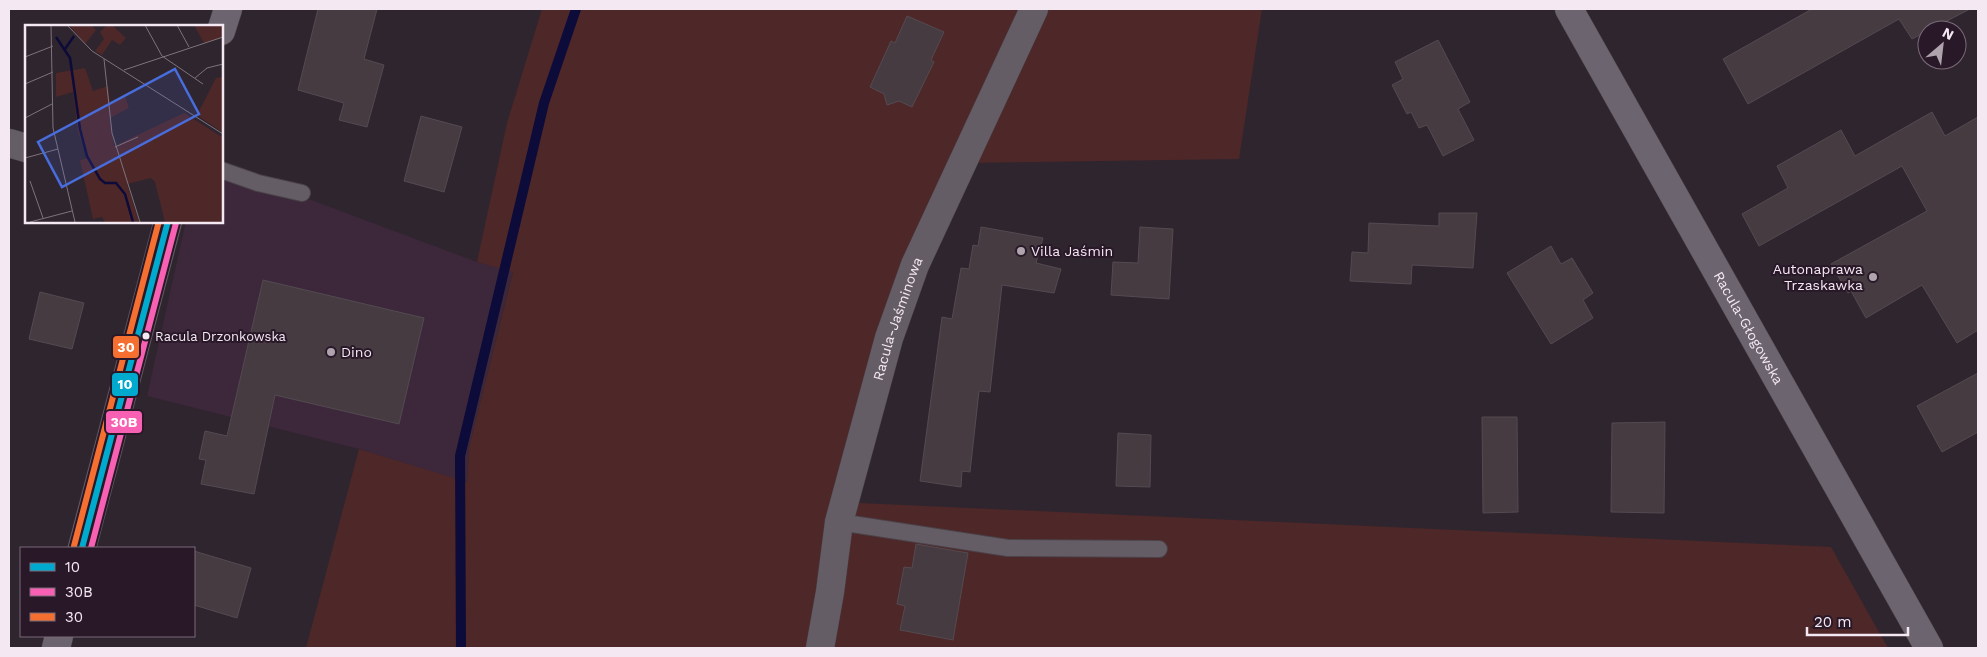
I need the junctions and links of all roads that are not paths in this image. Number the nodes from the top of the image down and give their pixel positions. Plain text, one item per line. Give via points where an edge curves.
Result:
1 (228, 9) edge
2 (1034, 9) edge
3 (1569, 9) edge
4 (222, 28) edge
5 (9, 143) edge
6 (25, 148) edge
7 (222, 170) edge
8 (302, 193) dead end
9 (168, 222) edge
10 (839, 522) junction
11 (82, 547) edge
12 (1159, 549) dead end
13 (820, 648) edge
14 (1930, 648) edge

1 - 4 street
2 - 10 street, Racula-Jaśminowa via 915,264 889,338
3 - 14 street, Racula-Głogowska
5 - 6 street
7 - 8 lane
9 - 11 street
10 - 12 lane via 1008,548
10 - 13 street, Racula-Jaśminowa

